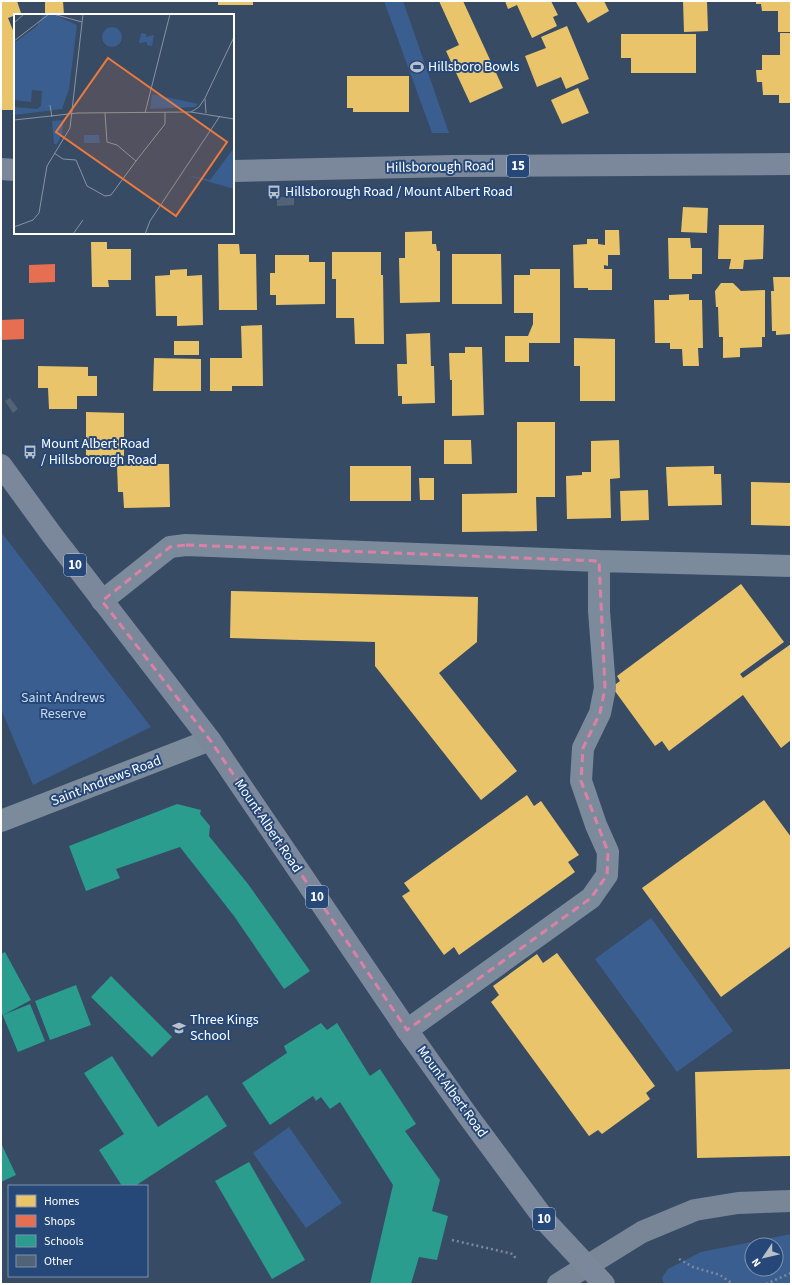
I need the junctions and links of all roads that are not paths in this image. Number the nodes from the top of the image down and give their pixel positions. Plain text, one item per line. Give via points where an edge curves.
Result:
1 (791, 164) edge
2 (1, 169) edge
3 (14, 170) edge
4 (234, 171) edge
5 (1, 465) edge
6 (599, 561) junction
7 (791, 566) edge
8 (102, 601) junction
9 (210, 740) junction
10 (1, 821) edge
11 (407, 1030) junction
12 (791, 1201) edge
13 (586, 1266) junction
14 (558, 1284) edge
15 (604, 1284) edge

1 - 4 main road, Hillsborough Road / 15 via 453,166
2 - 3 main road
5 - 8 main road, Mount Albert Road / 10
6 - 7 street
6 - 8 street via 186,545 170,548
6 - 11 street via 599,611 605,688 600,713 583,748 581,780 608,852 607,875 591,898
8 - 9 main road, Mount Albert Road / 10
9 - 10 street, Saint Andrews Road
9 - 11 main road, Mount Albert Road / 10
11 - 13 main road, Mount Albert Road / 10 via 548,1224
12 - 13 main road via 738,1204 696,1210 642,1232
13 - 14 main road
13 - 15 main road, Mount Albert Road / 10

